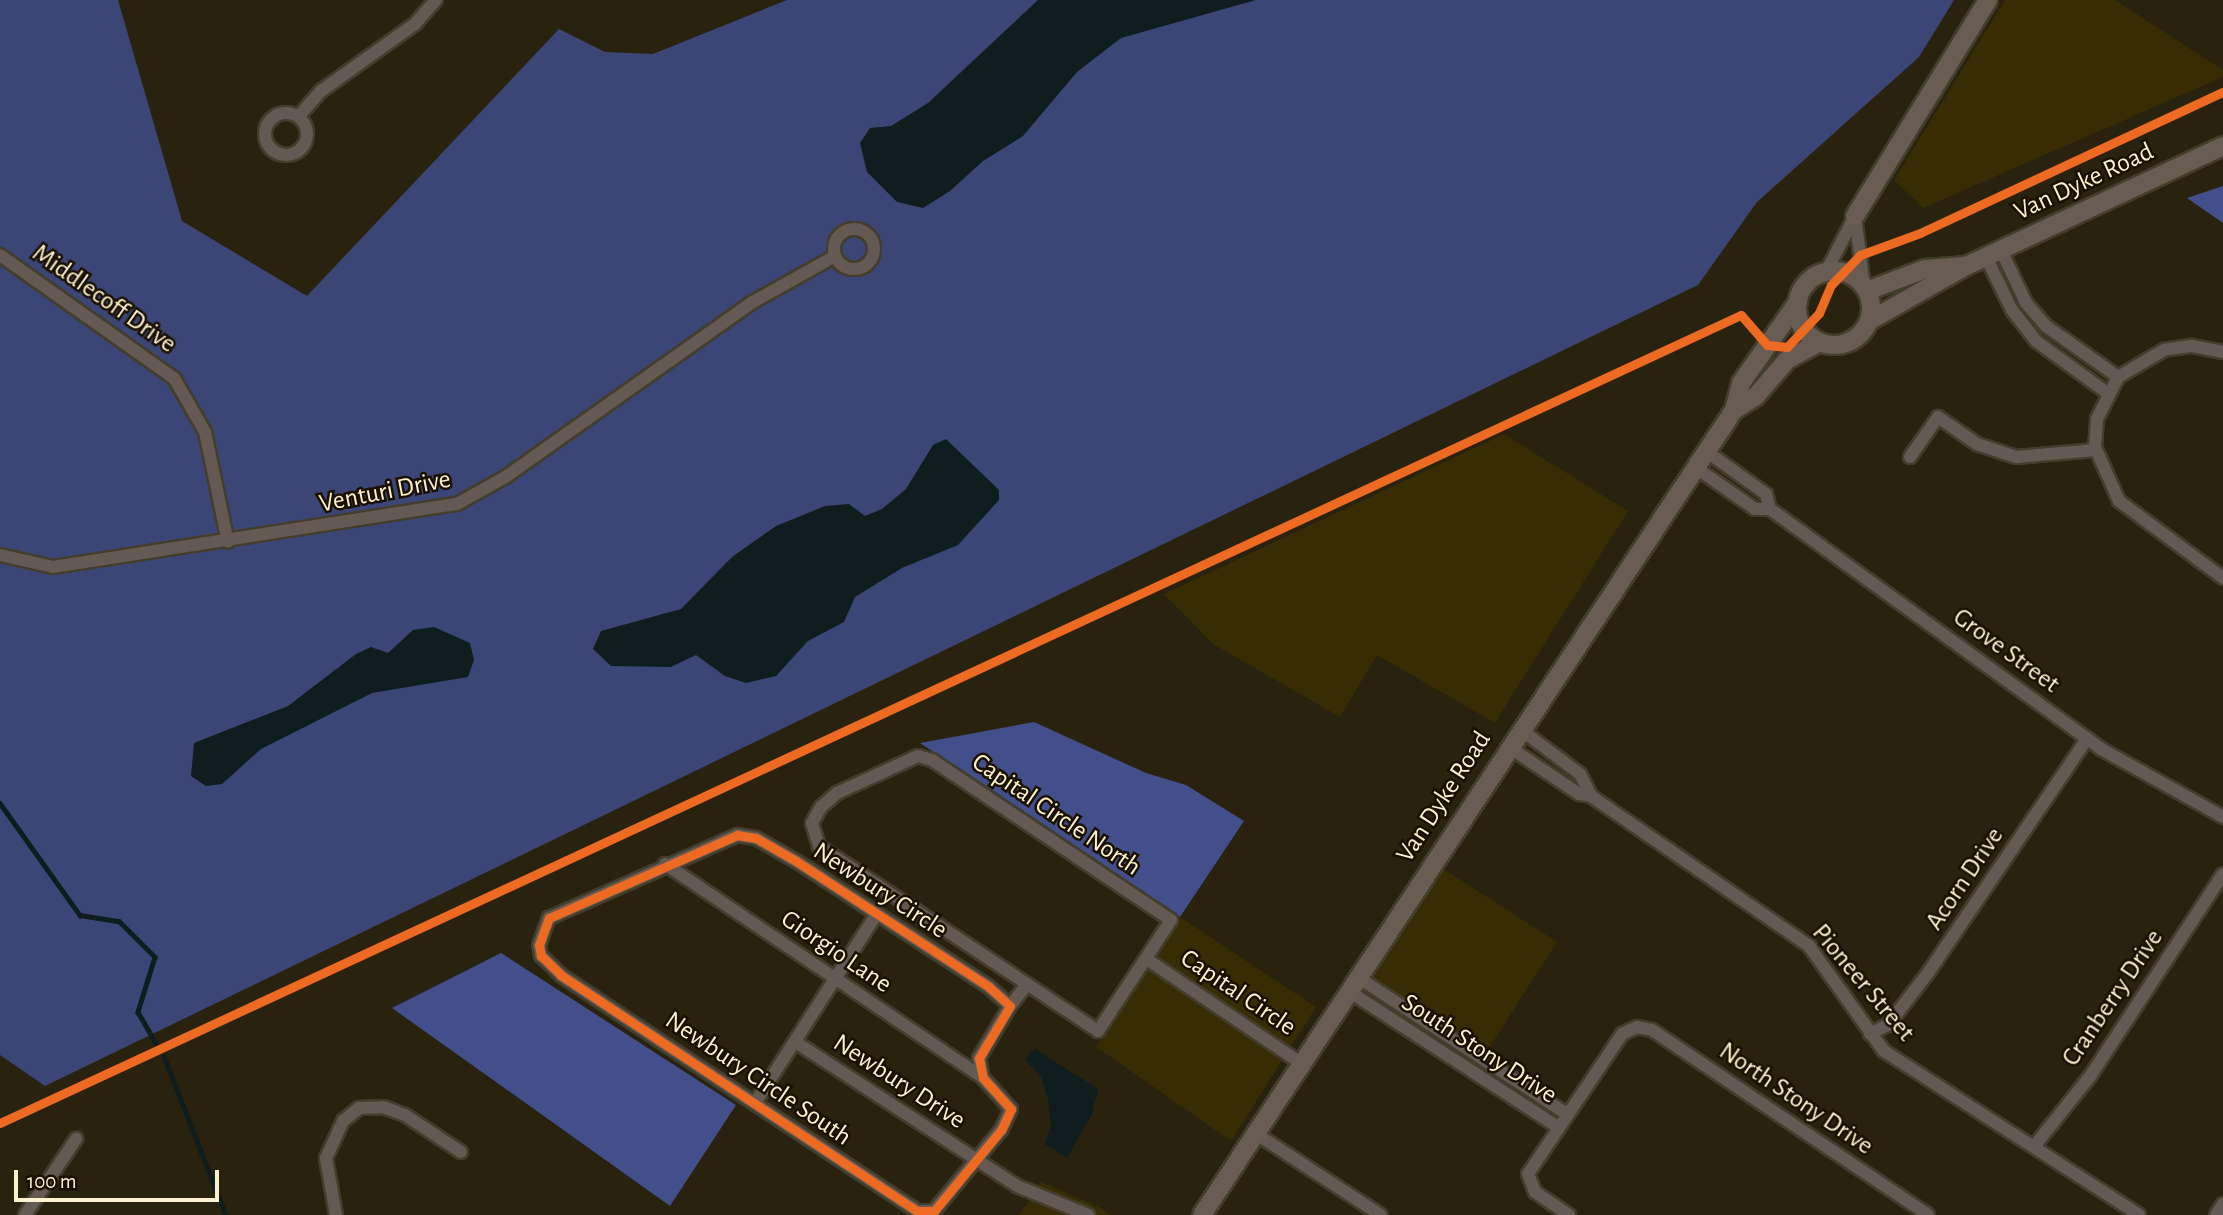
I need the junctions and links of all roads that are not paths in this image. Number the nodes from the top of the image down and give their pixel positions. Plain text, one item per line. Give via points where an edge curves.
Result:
1 (436, 0) edge
2 (1988, 0) edge
3 (299, 116) dead end
4 (2223, 146) edge
5 (1855, 216) junction
6 (1993, 254) junction
7 (0, 255) edge
8 (835, 256) dead end
9 (1966, 266) junction
10 (1826, 272) junction
11 (1865, 288) junction
12 (1798, 302) junction
13 (1869, 321) junction
14 (1819, 342) junction
15 (2223, 352) edge
16 (2118, 377) junction
17 (2106, 392) junction
18 (1734, 410) junction
19 (2096, 450) junction
20 (1706, 451) junction
21 (1910, 457) dead end
22 (1695, 467) junction
23 (1770, 509) junction
24 (228, 542) junction
25 (0, 555) edge
26 (2223, 578) edge
27 (1520, 729) junction
28 (2087, 739) junction
29 (1509, 747) junction
30 (1591, 796) junction
31 (2223, 817) edge
32 (665, 864) junction
33 (2223, 874) edge
34 (877, 914) junction
35 (549, 918) joint
36 (1148, 960) junction
37 (835, 979) junction
38 (1027, 985) junction
39 (1355, 985) junction
40 (1010, 1006) junction
41 (1870, 1034) junction
42 (797, 1043) junction
43 (1302, 1064) junction
44 (982, 1078) junction
45 (755, 1103) junction
46 (1565, 1113) junction
47 (1556, 1126) junction
48 (1255, 1133) junction
49 (76, 1139) dead end
50 (2036, 1144) junction
51 (461, 1152) dead end
52 (978, 1160) junction
53 (2223, 1204) edge
54 (25, 1215) edge
55 (336, 1215) edge
56 (1088, 1215) edge
57 (1202, 1215) edge
58 (1381, 1215) edge
59 (1569, 1215) edge
60 (1928, 1215) edge
61 (2139, 1215) edge
62 (2216, 1215) edge

1 - 3 street via 415,24 321,91
2 - 5 street
4 - 6 street, Van Dyke Road
5 - 10 street
5 - 11 street
6 - 9 street, Van Dyke Road
6 - 16 street via 2046,326
6 - 17 street via 2011,310 2036,341
7 - 24 street, Middlecoff Drive via 174,377 205,432
8 - 24 street, Venturi Drive via 751,303 507,476 457,504
9 - 11 street, Van Dyke Road via 1925,269
9 - 13 street, Van Dyke Road
10 - 11 street via 1843,272
10 - 12 street via 1809,281
11 - 13 street
12 - 14 street via 1801,325
12 - 18 street, Van Dyke Road via 1741,383
13 - 14 street via 1853,340
14 - 18 street, Van Dyke Road via 1787,360 1756,396
15 - 16 street via 2191,346 2164,350
16 - 17 street
17 - 19 street
18 - 20 street, Van Dyke Road
19 - 21 street via 2016,457 1977,444 1938,416
19 - 26 street via 2119,501
20 - 22 street, Van Dyke Road
20 - 23 street, Grove Street via 1766,494
22 - 23 street, Grove Street via 1755,509
22 - 27 street, Van Dyke Road
23 - 28 street, Grove Street
24 - 25 street, Venturi Drive via 53,567
27 - 29 street, Van Dyke Road
27 - 30 street, Pioneer Street via 1580,774
28 - 31 street, Grove Street
28 - 41 street, Acorn Drive via 1928,973 1888,1025
29 - 30 street, Pioneer Street via 1579,793
29 - 39 street, Van Dyke Road
30 - 41 street, Pioneer Street via 1809,946
32 - 34 street, Newbury Circle via 737,835 756,838
32 - 35 street, Newbury Circle
32 - 37 street, Giorgio Lane
33 - 50 street, Cranberry Drive via 2091,1075
34 - 37 street
34 - 40 street, Newbury Circle
35 - 45 street, Newbury Circle South via 539,945 541,956 561,975
36 - 38 street via 1098,1031
36 - 38 street, Capital Circle North via 1171,920 932,760 918,756 870,777 821,807 812,823 819,846
36 - 43 street, Capital Circle
37 - 42 street
37 - 44 street, Giorgio Lane
38 - 40 street
39 - 43 street, Van Dyke Road
39 - 46 street, South Stony Drive
39 - 47 street, South Stony Drive
40 - 44 street via 979,1058
41 - 50 street, Pioneer Street via 1884,1051 1959,1103
42 - 45 street
42 - 52 street, Newbury Drive
43 - 48 street, Van Dyke Road
44 - 52 street via 1011,1109
45 - 52 street, Newbury Circle South via 917,1210 934,1211
46 - 47 street
46 - 60 street, North Stony Drive via 1622,1034 1637,1027 1652,1030
47 - 59 street, South Stony Drive via 1528,1174 1529,1183
48 - 57 street, Van Dyke Road
48 - 58 street
49 - 54 street
50 - 61 street, Pioneer Street
51 - 55 street via 405,1115 383,1107 359,1108 343,1121 326,1158
52 - 56 street, Newbury Drive via 1017,1186
53 - 62 street

